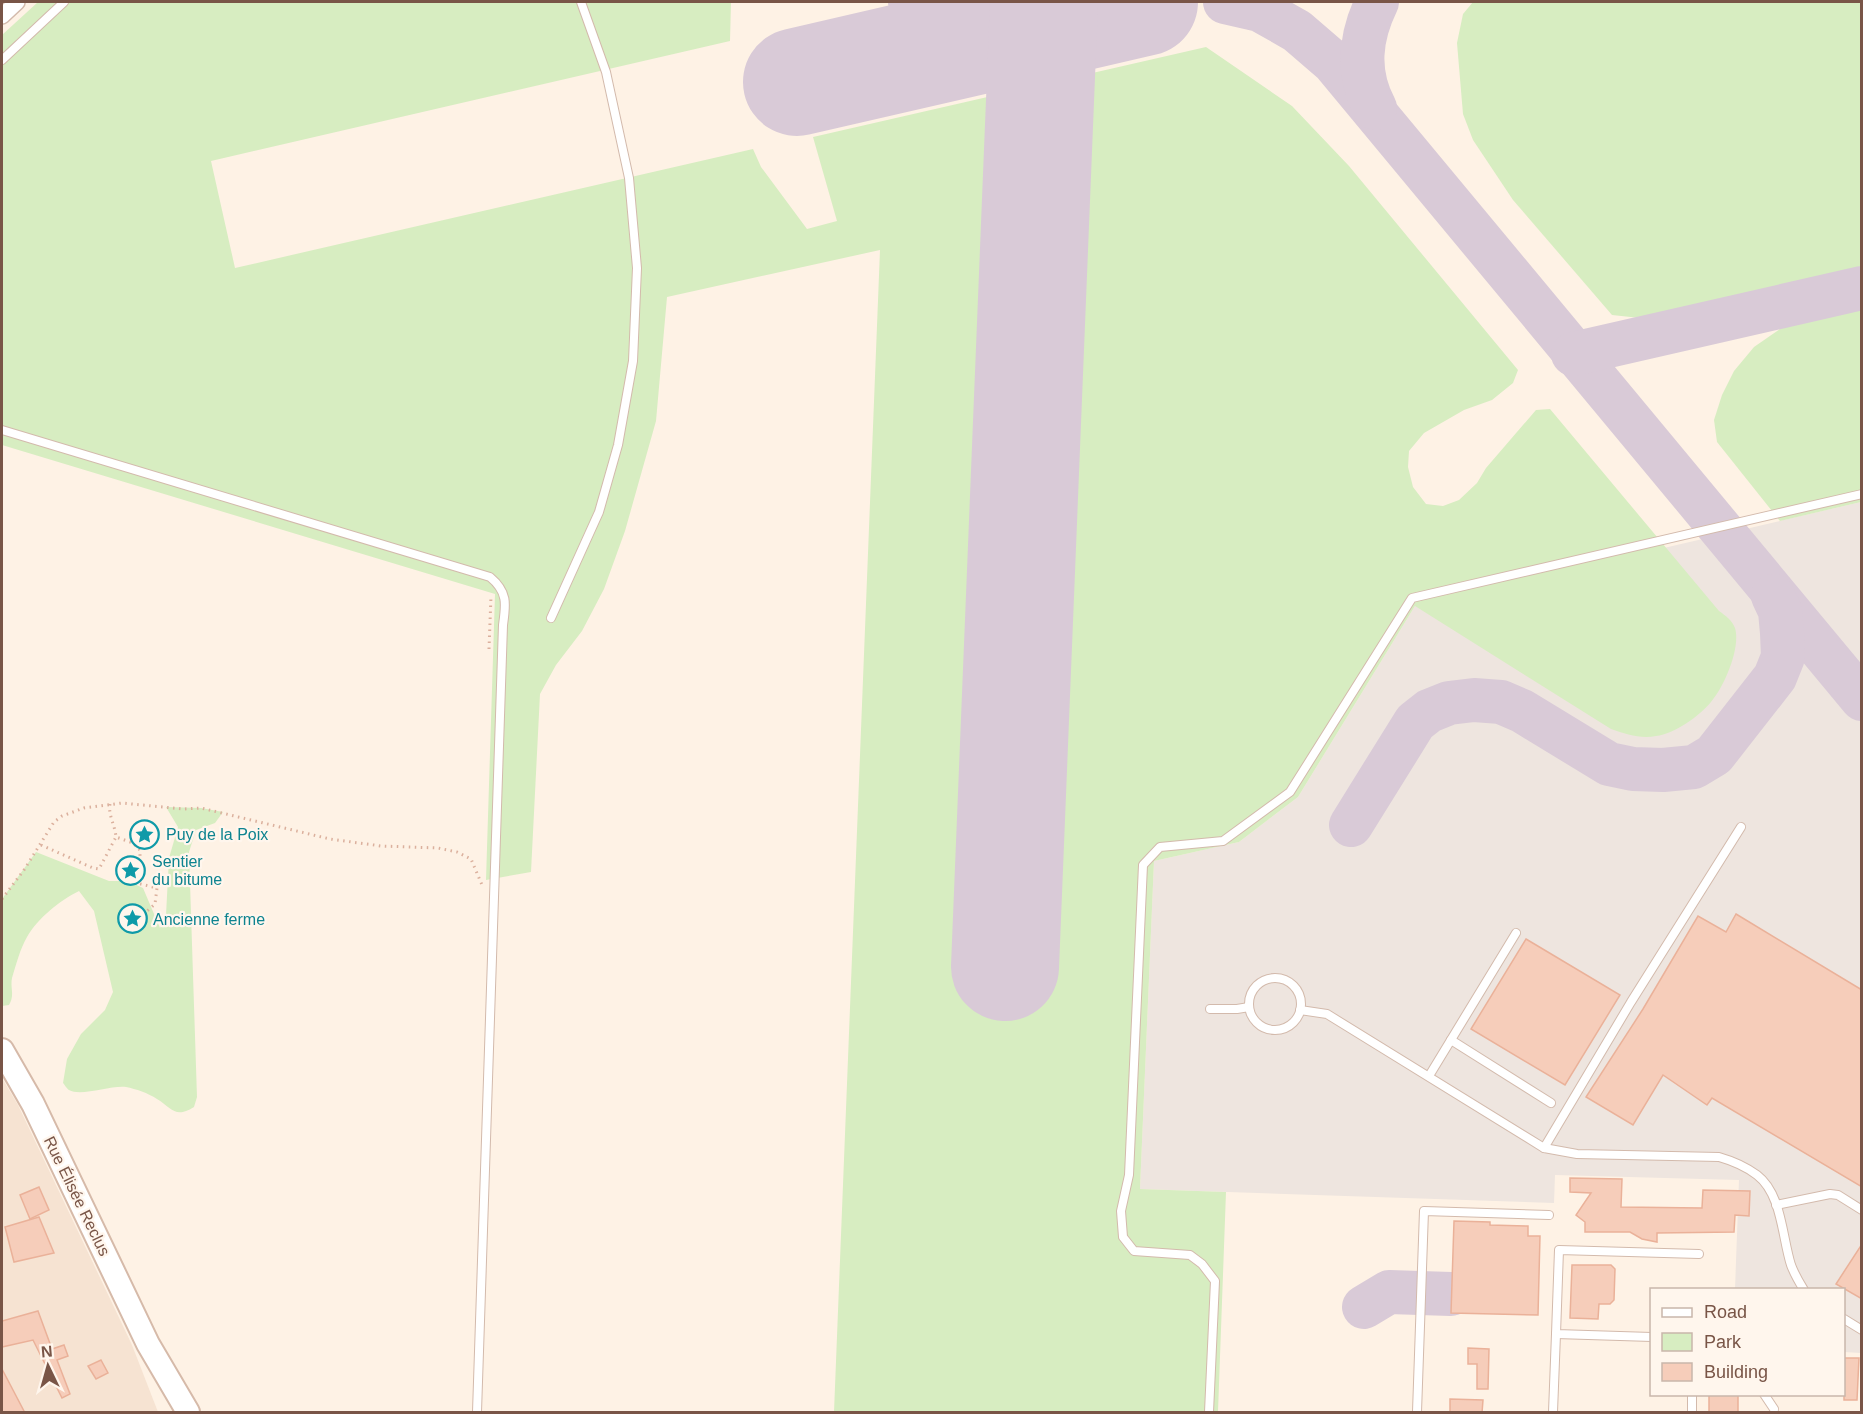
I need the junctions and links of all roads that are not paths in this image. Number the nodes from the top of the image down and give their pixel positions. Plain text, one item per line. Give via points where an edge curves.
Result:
1 (17, 2) edge
2 (64, 2) edge
3 (581, 2) edge
4 (2, 16) edge
5 (2, 60) edge
6 (2, 430) edge
7 (1862, 494) edge
8 (551, 618) dead end
9 (1741, 826) dead end
10 (1516, 933) dead end
11 (1249, 1007) junction
12 (1210, 1009) dead end
13 (1299, 1010) junction
14 (1451, 1040) junction
15 (2, 1050) edge
16 (1429, 1076) junction
17 (1551, 1103) dead end
18 (1544, 1148) junction
19 (1776, 1205) junction
20 (1862, 1210) edge
21 (1549, 1215) dead end
22 (1698, 1254) dead end
23 (1803, 1288) edge
24 (1845, 1320) edge
25 (1862, 1330) edge
26 (1556, 1334) junction
27 (1650, 1337) edge
28 (148, 1344) junction
29 (1692, 1396) edge
30 (1765, 1396) edge
31 (1774, 1409) dead end
32 (174, 1413) edge
33 (188, 1413) edge
34 (477, 1413) edge
35 (1209, 1413) edge
36 (1417, 1413) edge
37 (1553, 1413) edge
38 (1692, 1413) edge

1 - 4 street
2 - 5 lane
3 - 8 lane via 606,72 629,178 637,268 633,361 618,445 599,512
6 - 34 lane via 490,577 498,584 506,602 502,625
7 - 35 lane via 1412,598 1290,792 1224,842 1160,847 1143,865 1129,1175 1121,1212 1123,1237 1134,1251 1190,1255 1202,1263 1215,1281
9 - 18 lane
10 - 14 lane
11 - 12 lane
11 - 13 lane via 1256,1022 1271,1030 1287,1027
11 - 13 lane via 1253,990 1275,978 1296,990
13 - 16 lane via 1327,1014
14 - 16 lane
14 - 17 lane
15 - 28 main road, Rue Élisée Reclus via 33,1104
16 - 18 lane
18 - 19 lane via 1577,1154 1719,1157 1759,1176
19 - 20 lane via 1830,1194
19 - 23 lane via 1791,1265
21 - 36 lane via 1424,1211
22 - 26 lane via 1559,1250
24 - 25 lane
26 - 27 lane
26 - 37 lane
28 - 32 main road, Rue Élisée Reclus
28 - 33 main road, Rue Élisée Reclus
29 - 38 lane
30 - 31 lane

